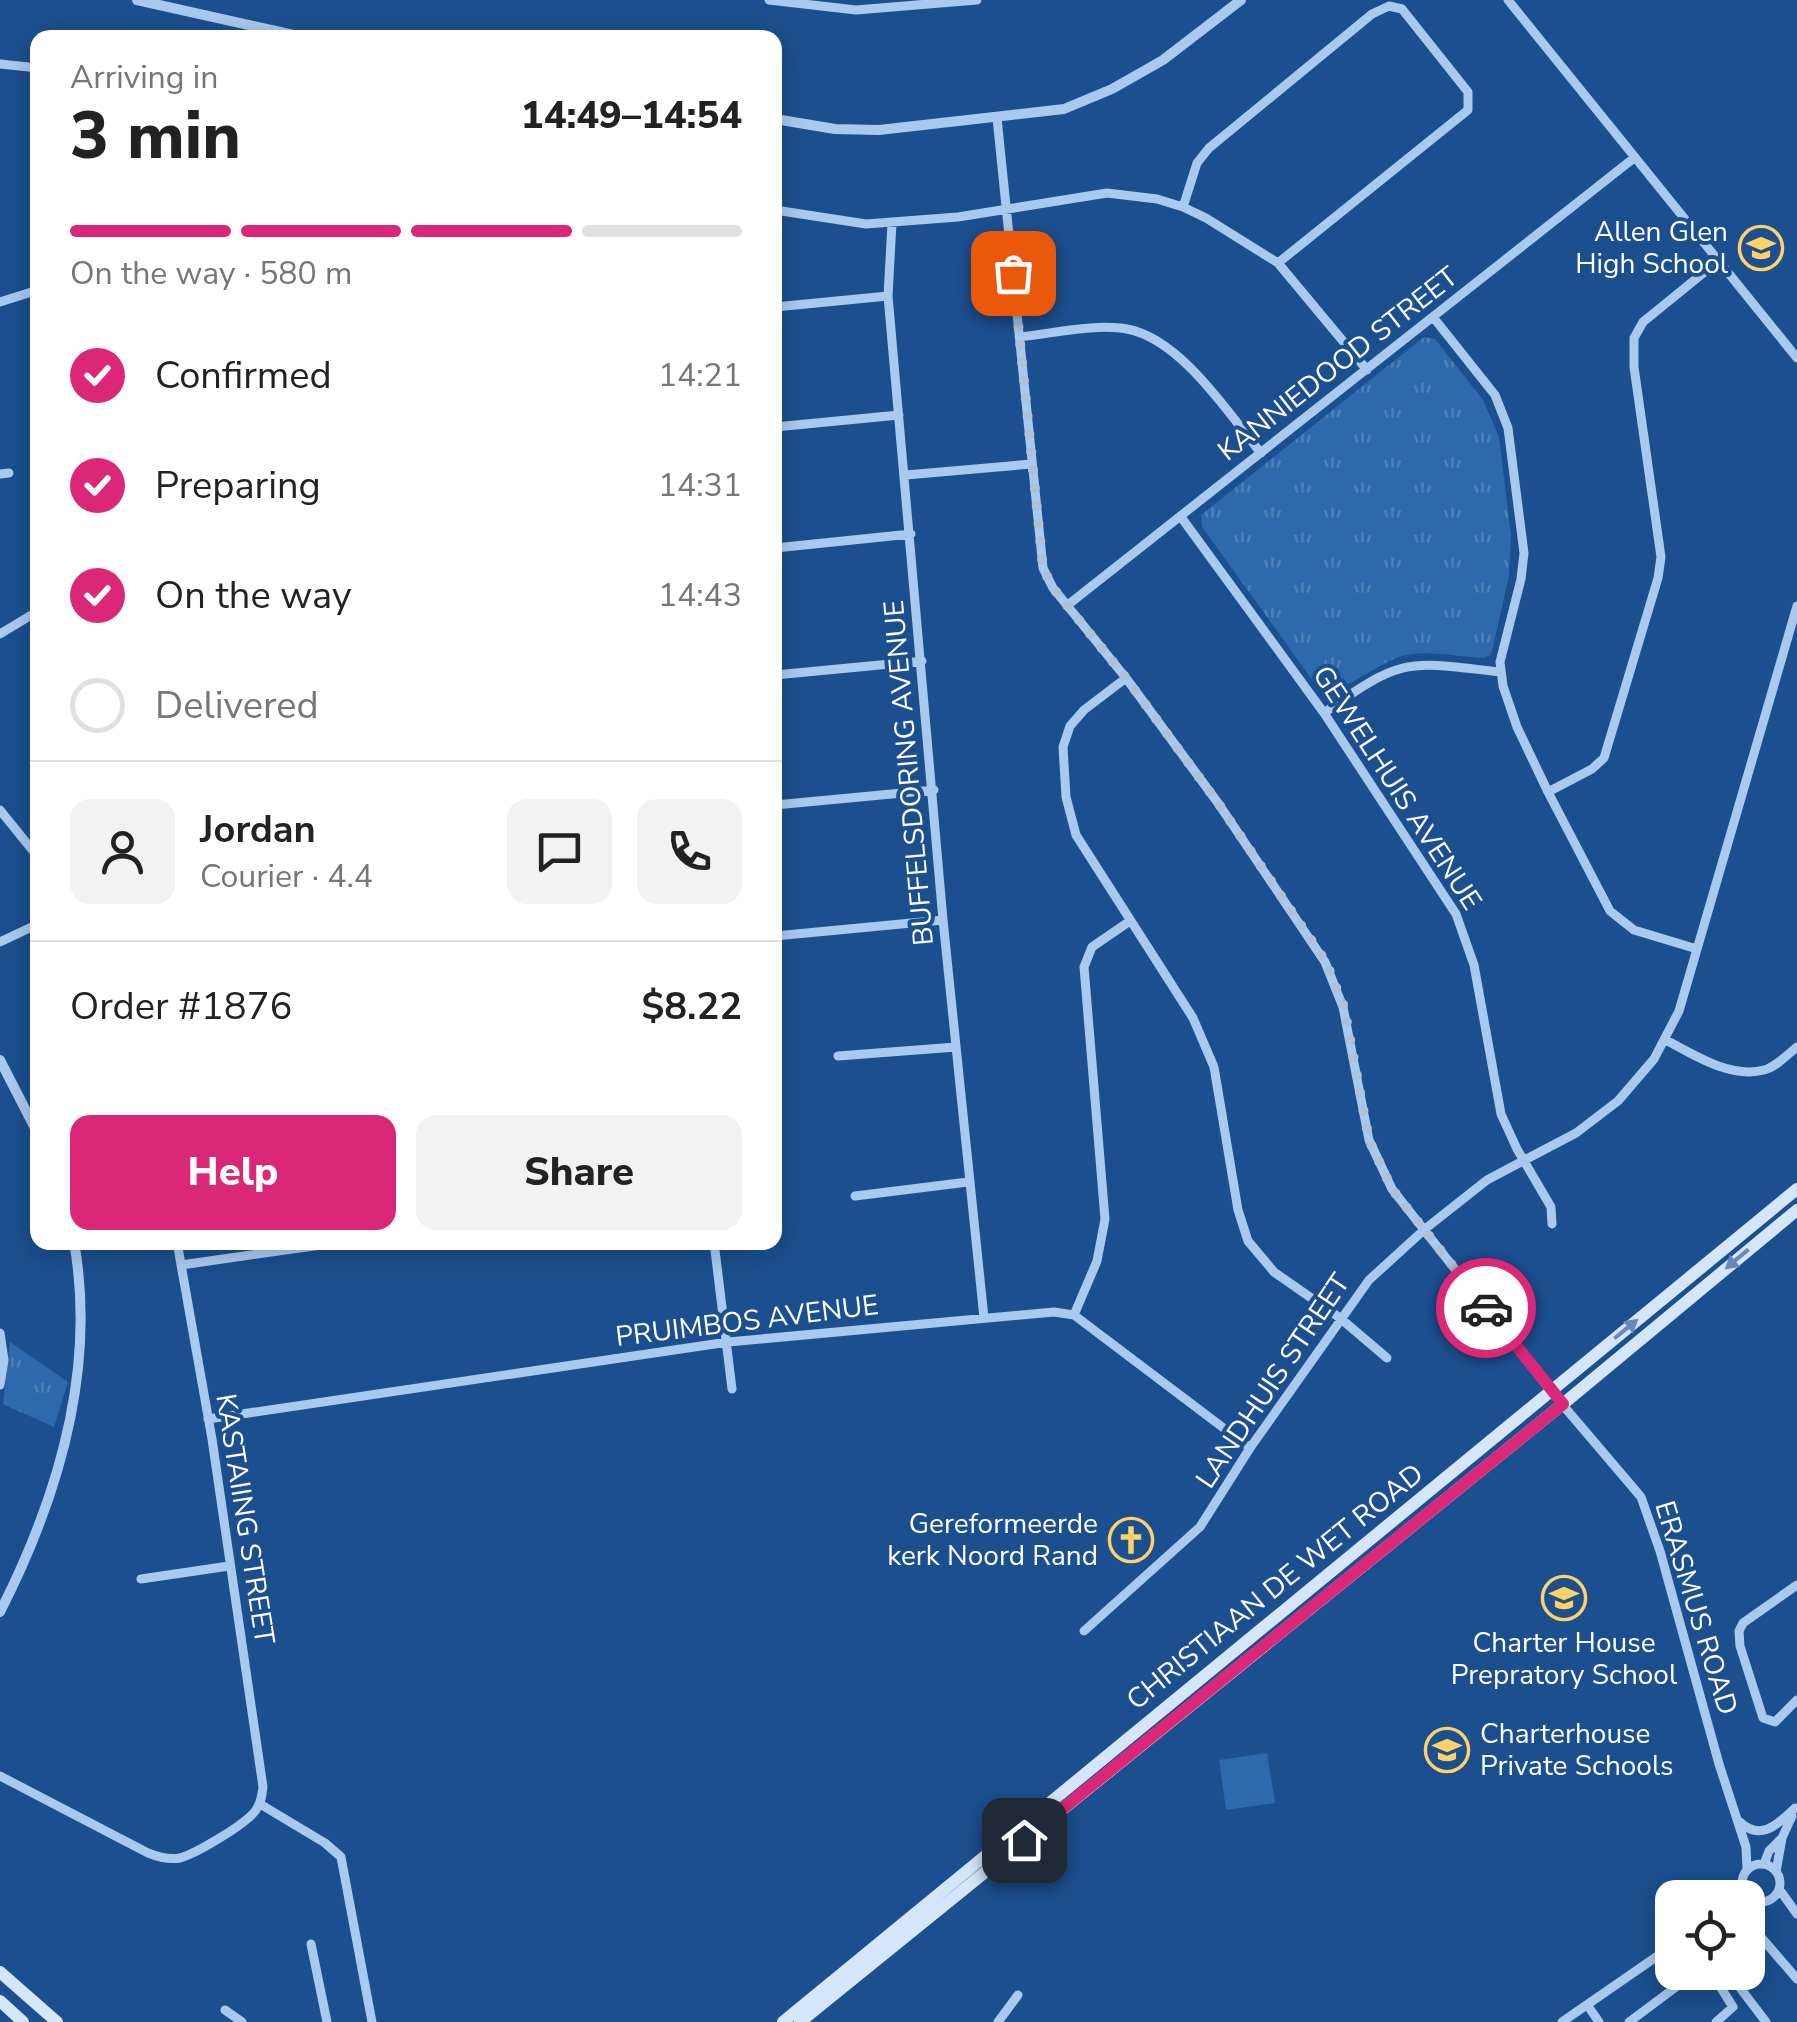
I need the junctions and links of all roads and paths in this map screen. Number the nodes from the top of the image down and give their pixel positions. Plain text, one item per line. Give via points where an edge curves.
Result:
1 (137, 0) edge
2 (769, 0) edge
3 (976, 0) edge
4 (1241, 0) edge
5 (1508, 0) edge
6 (271, 30) edge
7 (0, 64) edge
8 (30, 67) edge
9 (997, 118) junction
10 (782, 120) edge
11 (1634, 158) junction
12 (1183, 206) junction
13 (1007, 209) junction
14 (782, 211) edge
15 (892, 224) junction
16 (1718, 261) junction
17 (1278, 263) junction
18 (30, 293) edge
19 (888, 296) junction
20 (0, 302) edge
21 (782, 306) edge
22 (1433, 317) junction
23 (1019, 337) junction
24 (1797, 358) edge
25 (1366, 370) junction
26 (900, 415) junction
27 (782, 426) edge
28 (1261, 453) junction
29 (1031, 464) junction
30 (906, 476) junction
31 (1180, 517) junction
32 (911, 534) junction
33 (782, 547) edge
34 (1069, 604) junction
35 (1797, 606) edge
36 (30, 615) edge
37 (0, 634) edge
38 (922, 662) junction
39 (1500, 672) junction
40 (782, 674) edge
41 (1126, 678) junction
42 (1324, 714) junction
43 (934, 790) junction
44 (1548, 792) junction
45 (782, 804) edge
46 (0, 810) edge
47 (30, 847) edge
48 (944, 920) junction
49 (1130, 920) junction
50 (30, 928) edge
51 (782, 935) edge
52 (0, 942) edge
53 (1698, 950) junction
54 (1666, 1040) junction
55 (956, 1047) junction
56 (1797, 1047) edge
57 (838, 1056) dead end
58 (0, 1060) edge
59 (30, 1118) edge
60 (1523, 1159) junction
61 (968, 1182) junction
62 (1797, 1190) edge
63 (855, 1196) dead end
64 (1797, 1210) edge
65 (1552, 1224) dead end
66 (1425, 1229) junction
67 (75, 1250) edge
68 (178, 1250) edge
69 (288, 1250) edge
70 (715, 1250) edge
71 (181, 1266) junction
72 (1074, 1315) junction
73 (984, 1318) junction
74 (1340, 1318) junction
75 (0, 1333) edge
76 (728, 1342) junction
77 (1387, 1358) dead end
78 (0, 1385) edge
79 (732, 1389) dead end
80 (1550, 1390) junction
81 (1563, 1404) junction
82 (208, 1419) junction
83 (1250, 1448) junction
84 (229, 1566) junction
85 (141, 1579) dead end
86 (1797, 1585) edge
87 (0, 1612) edge
88 (1084, 1631) dead end
89 (1797, 1700) edge
90 (0, 1776) edge
91 (260, 1804) junction
92 (1796, 1806) edge
93 (1735, 1816) junction
94 (1782, 1838) junction
95 (1746, 1847) junction
96 (1762, 1864) junction
97 (1746, 1870) junction
98 (1776, 1872) junction
99 (1744, 1880) edge
100 (1779, 1889) junction
101 (1765, 1901) edge
102 (1769, 1901) junction
103 (1796, 1913) edge
104 (1765, 1941) edge
105 (311, 1944) dead end
106 (1655, 1958) edge
107 (0, 1972) edge
108 (1797, 1978) edge
109 (1672, 1990) edge
110 (1722, 1990) edge
111 (1742, 1990) edge
112 (1018, 1995) dead end
113 (0, 2001) edge
114 (1588, 2006) junction
115 (225, 2010) dead end
116 (23, 2022) edge
117 (57, 2022) edge
118 (242, 2022) edge
119 (326, 2022) edge
120 (372, 2022) edge
121 (783, 2022) edge
122 (800, 2022) edge
123 (998, 2022) edge
124 (1562, 2022) edge
125 (1599, 2022) edge
126 (1629, 2022) edge
127 (1718, 2022) edge
128 (1766, 2022) edge

1 - 6 street
2 - 3 street via 856,10
4 - 9 street via 1172,54 1091,100
5 - 11 street
7 - 8 street
9 - 10 street via 858,130
9 - 13 street, ERASMUS ROAD
11 - 16 street
11 - 22 street, KANNIEDOOD STREET
12 - 13 street via 1107,193
12 - 17 street
12 - 17 street via 1209,148 1372,14 1389,6 1402,10 1468,92 1468,110
13 - 15 street
13 - 23 street, ERASMUS ROAD
14 - 15 street
15 - 19 street, BUFFELSDORING AVENUE
16 - 24 street
16 - 44 street via 1635,334 1658,578 1604,758
17 - 25 street
18 - 20 street
19 - 21 street
19 - 26 street, BUFFELSDORING AVENUE
22 - 25 street, KANNIEDOOD STREET
22 - 39 street via 1494,394 1509,432 1524,553
23 - 28 street via 1114,328 1142,334 1192,369
23 - 29 street, ERASMUS ROAD
25 - 28 street, KANNIEDOOD STREET
26 - 27 street
26 - 30 street, BUFFELSDORING AVENUE
28 - 31 street, KANNIEDOOD STREET
29 - 30 street
29 - 34 street, ERASMUS ROAD via 1043,568
30 - 32 street, BUFFELSDORING AVENUE
31 - 34 street, KANNIEDOOD STREET
31 - 42 street, GEWELHUIS AVENUE
32 - 33 street
32 - 38 street, BUFFELSDORING AVENUE
34 - 41 street, ERASMUS ROAD
35 - 53 street, LANDHUIS STREET
36 - 37 street
38 - 40 street
38 - 43 street, BUFFELSDORING AVENUE
39 - 42 street via 1408,665 1381,674
39 - 44 street via 1511,714
41 - 49 street via 1075,718 1062,764 1076,835
41 - 66 street, ERASMUS ROAD via 1326,962 1344,1007 1375,1156
42 - 60 street, GEWELHUIS AVENUE via 1456,914 1474,966 1501,1114
43 - 45 street
43 - 48 street, BUFFELSDORING AVENUE
44 - 53 street via 1610,912 1634,930
46 - 47 street
48 - 51 street
48 - 55 street, BUFFELSDORING AVENUE
49 - 72 street via 1092,946 1084,967 1105,1219 1097,1261
49 - 74 street via 1207,1048 1248,1241 1274,1272
50 - 52 street
53 - 54 street, LANDHUIS STREET
54 - 56 street via 1711,1064 1761,1071
54 - 60 street, LANDHUIS STREET via 1610,1108
55 - 57 street
55 - 61 street, BUFFELSDORING AVENUE
58 - 59 street
60 - 65 street, GEWELHUIS AVENUE via 1551,1207
60 - 66 street, LANDHUIS STREET
61 - 63 street
61 - 73 street, BUFFELSDORING AVENUE
80 -> 62 main road, CHRISTIAAN DE WET ROAD
64 -> 81 main road, CHRISTIAAN DE WET ROAD
66 - 74 street, LANDHUIS STREET via 1368,1280
66 - 80 street, ERASMUS ROAD
67 - 87 street via 82,1334 76,1400 39,1522
68 - 71 street, KASTAIING STREET
69 - 71 street
70 - 76 street
71 - 82 street, KASTAIING STREET
72 - 73 street, PRUIMBOS AVENUE
72 - 83 street
73 - 76 street, PRUIMBOS AVENUE
74 - 77 street
74 - 83 street, LANDHUIS STREET
75 - 78 street
76 - 79 street
76 - 82 street, PRUIMBOS AVENUE
80 - 81 street, ERASMUS ROAD
80 - 121 main road, CHRISTIAAN DE WET ROAD
81 - 93 street, ERASMUS ROAD via 1641,1498
81 - 122 main road, CHRISTIAAN DE WET ROAD
82 - 84 street, KASTAIING STREET
83 - 88 street, LANDHUIS STREET via 1195,1533
84 - 85 street
84 - 91 street, KASTAIING STREET via 263,1786
86 - 89 street via 1743,1624 1738,1637 1762,1718 1775,1722
90 - 91 street via 170,1859 218,1837
91 - 120 street via 341,1858
92 - 93 street via 1760,1832
92 - 94 street
93 - 95 street, ERASMUS ROAD
94 - 96 street
94 - 98 street
95 - 96 street, ERASMUS ROAD
95 - 97 street, ERASMUS ROAD
96 - 97 street
96 - 98 street
97 - 99 street
98 - 100 street
100 - 102 street
100 - 103 street
101 - 102 street
102 - 103 street
104 - 108 street
105 - 119 street
106 - 114 street
107 - 117 main road
109 - 126 street
110 - 127 street via 1732,2007
111 - 128 street
112 - 123 street
113 - 116 main road
114 - 124 street
114 - 125 street
115 - 118 street

